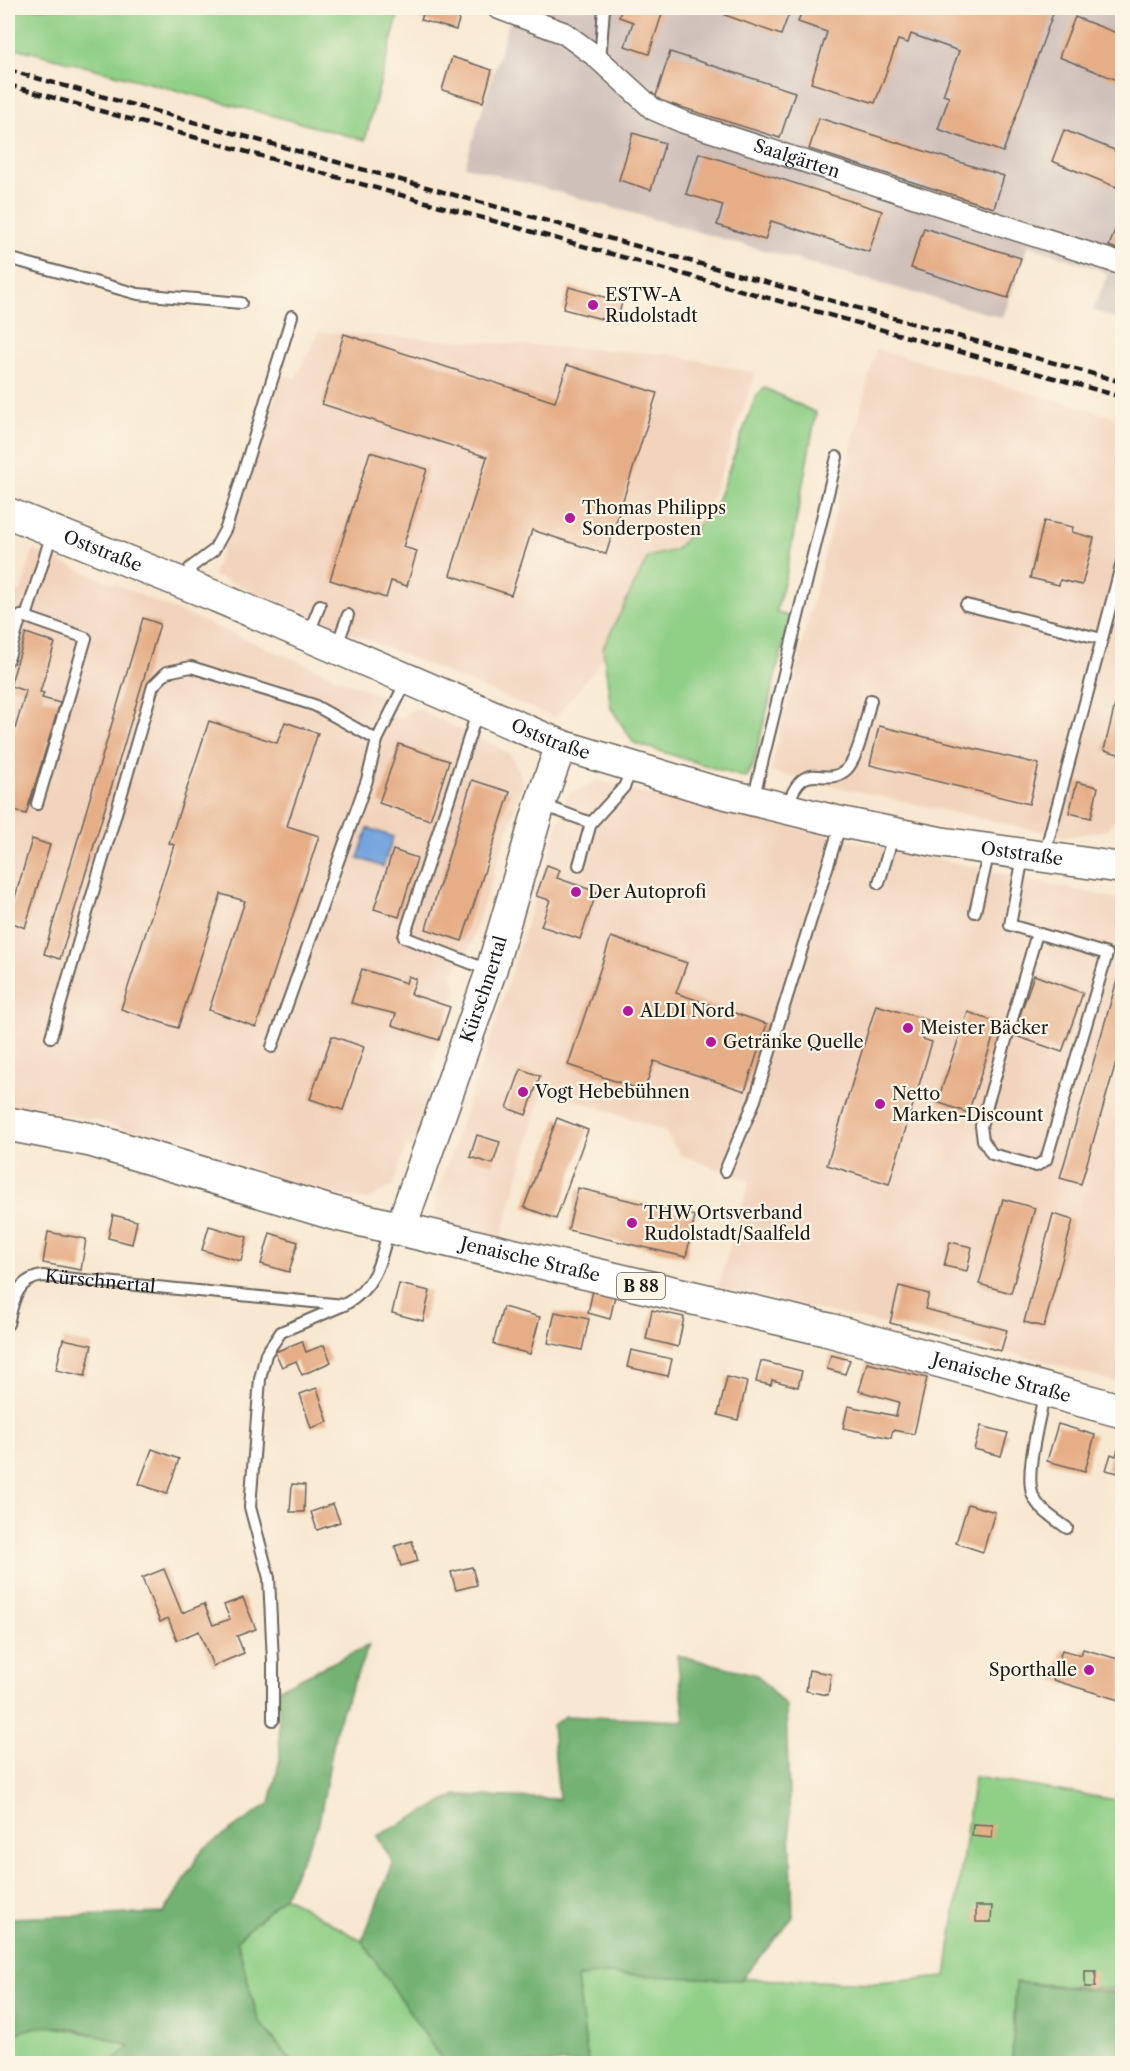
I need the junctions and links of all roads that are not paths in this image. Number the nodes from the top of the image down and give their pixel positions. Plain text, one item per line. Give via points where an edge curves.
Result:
1 (498, 8) edge
2 (604, 8) edge
3 (600, 61) junction
4 (8, 258) edge
5 (1122, 264) edge
6 (241, 303) dead end
7 (292, 316) dead end
8 (837, 457) dead end
9 (8, 513) edge
10 (53, 530) junction
11 (1122, 562) edge
12 (193, 588) junction
13 (320, 605) dead end
14 (966, 605) dead end
15 (348, 615) dead end
16 (26, 617) junction
17 (307, 636) junction
18 (1102, 639) junction
19 (336, 648) junction
20 (8, 660) edge
21 (408, 680) junction
22 (872, 700) dead end
23 (478, 710) junction
24 (376, 740) junction
25 (561, 745) junction
26 (633, 765) junction
27 (753, 800) junction
28 (37, 804) dead end
29 (540, 804) junction
30 (786, 810) junction
31 (841, 822) junction
32 (591, 823) junction
33 (894, 833) junction
34 (990, 849) junction
35 (1034, 855) junction
36 (579, 865) dead end
37 (1122, 868) edge
38 (879, 883) dead end
39 (975, 912) dead end
40 (1037, 933) junction
41 (490, 971) junction
42 (51, 1037) dead end
43 (272, 1047) dead end
44 (8, 1124) edge
45 (725, 1171) dead end
46 (394, 1229) junction
47 (344, 1305) junction
48 (8, 1324) edge
49 (1045, 1388) junction
50 (1122, 1411) edge
51 (1067, 1528) dead end
52 (273, 1720) dead end

1 - 3 street, Saalgärten via 564,33
2 - 3 lane
3 - 5 street, Saalgärten via 653,109 683,122
4 - 6 lane via 138,294
7 - 12 lane via 225,528 214,549 190,568
8 - 27 lane
9 - 10 street, Oststraße
10 - 12 street, Oststraße
10 - 16 lane
11 - 18 lane
12 - 17 street, Oststraße
13 - 17 lane
14 - 18 lane
15 - 19 lane
16 - 20 lane via 21,616
16 - 28 lane via 87,638
17 - 19 street, Oststraße
18 - 35 lane
19 - 21 street, Oststraße
21 - 23 street, Oststraße
21 - 24 lane
22 - 30 lane via 848,769 839,774 807,777 794,786
23 - 25 street, Oststraße
23 - 41 lane via 404,937
24 - 42 lane via 314,705 191,667 168,672 153,686
24 - 43 lane via 367,780
25 - 26 street, Oststraße
25 - 29 street, Kürschnertal
26 - 27 street, Oststraße
26 - 32 lane via 624,787
27 - 30 street, Oststraße
29 - 32 lane
29 - 41 street, Kürschnertal
30 - 31 street, Oststraße
31 - 33 street, Oststraße
31 - 45 lane via 755,1100
32 - 36 lane
33 - 34 street, Oststraße
33 - 38 lane
34 - 35 street, Oststraße
34 - 39 lane
35 - 37 street, Oststraße
35 - 40 lane via 1010,925
40 - 40 lane via 1107,954 1046,1160 1036,1166 992,1154 983,1140 981,1126
41 - 46 street, Kürschnertal
44 - 46 main road, Jenaische Straße / B 88 via 91,1140
46 - 47 lane, Kürschnertal via 368,1287
46 - 49 main road, Jenaische Straße / B 88 via 830,1330
47 - 48 lane, Kürschnertal via 43,1276 22,1284 15,1294
47 - 52 lane via 281,1332 266,1354 260,1379 250,1507 269,1578
49 - 50 main road, Jenaische Straße / B 88
49 - 51 lane via 1029,1480 1042,1509

